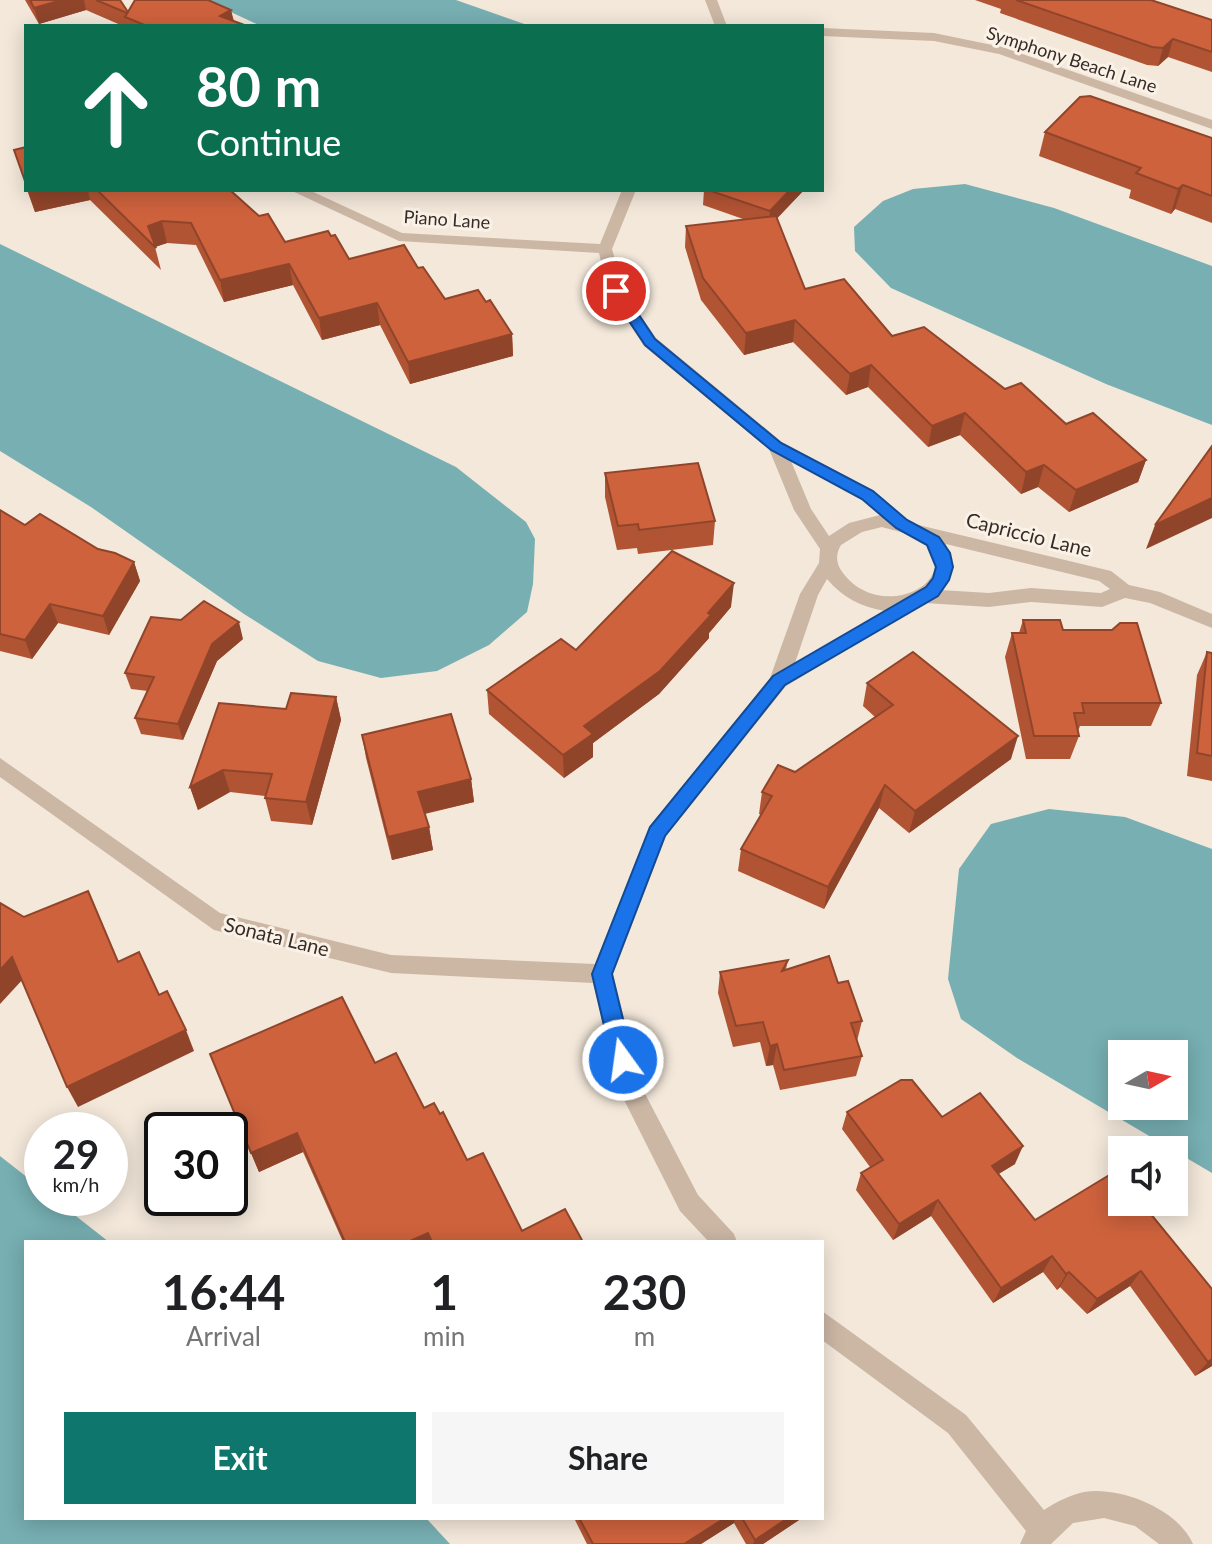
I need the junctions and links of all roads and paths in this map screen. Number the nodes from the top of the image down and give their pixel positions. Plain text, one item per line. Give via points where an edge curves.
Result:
1 (711, 0) edge
2 (720, 24) edge
3 (824, 32) edge
4 (1212, 125) edge
5 (301, 192) edge
6 (628, 192) edge
7 (605, 249) junction
8 (776, 446) junction
9 (910, 527) junction
10 (828, 556) junction
11 (1124, 591) junction
12 (921, 598) junction
13 (1212, 621) edge
14 (779, 681) junction
15 (0, 766) edge
16 (602, 974) junction
17 (723, 1240) edge
18 (824, 1325) edge
19 (1038, 1536) edge
20 (1179, 1544) edge

1 - 2 street
3 - 4 street, Symphony Beach Lane via 934,37 1002,51
5 - 7 street, Piano Lane via 399,237
6 - 7 street
7 - 8 street via 616,291 650,342
8 - 9 street via 868,495
8 - 10 street
9 - 10 street via 864,523 836,537
9 - 11 street, Capriccio Lane via 1105,576
9 - 12 street via 933,541 945,567 941,580
10 - 12 street via 833,576 861,597 880,603
10 - 14 street
11 - 12 street, Capriccio Lane via 1102,600 1031,595
11 - 13 street, Capriccio Lane via 1167,601
12 - 14 street
14 - 16 street via 657,832
15 - 16 street, Sonata Lane via 214,921 391,964
16 - 17 street via 630,1088 689,1203
18 - 19 street via 957,1424
19 - 20 street via 1065,1511 1093,1504 1124,1506 1153,1520

